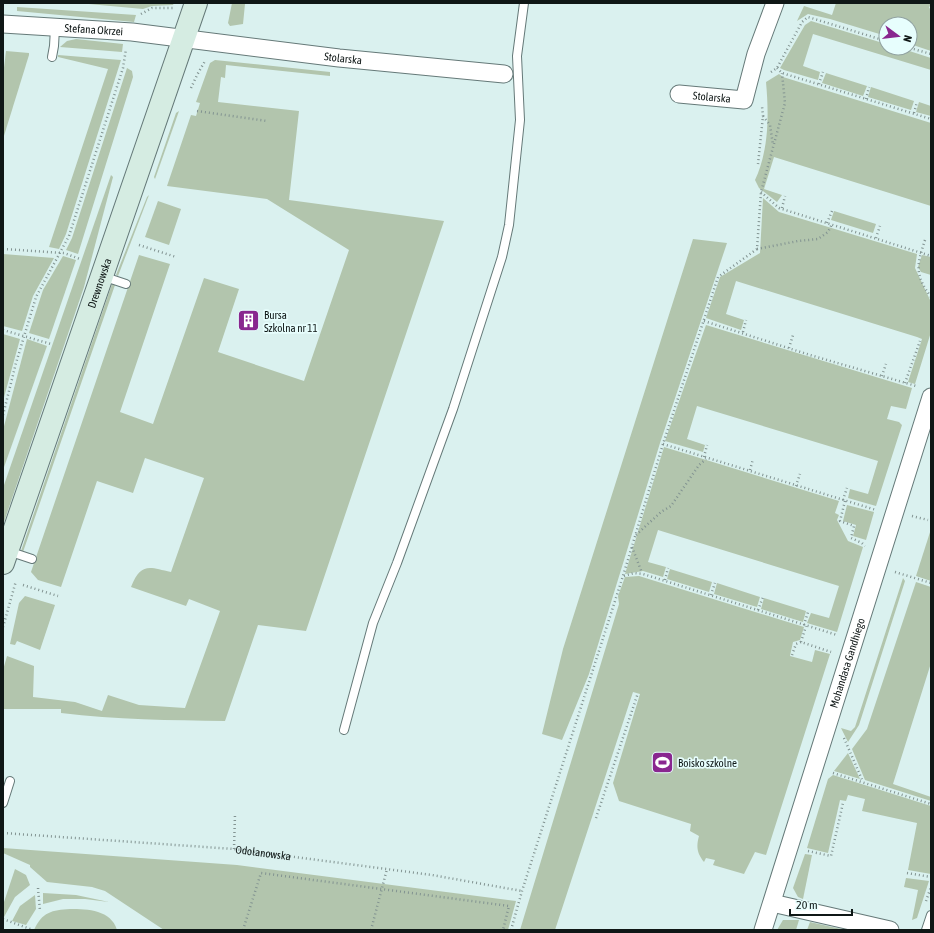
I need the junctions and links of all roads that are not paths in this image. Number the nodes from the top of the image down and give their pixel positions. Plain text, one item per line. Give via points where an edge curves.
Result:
1 (524, 3) edge
2 (775, 3) edge
3 (194, 8) edge
4 (3, 24) edge
5 (55, 28) junction
6 (183, 38) junction
7 (52, 57) dead end
8 (510, 75) junction
9 (679, 94) dead end
10 (101, 275) junction
11 (126, 284) dead end
12 (930, 399) edge
13 (5, 557) edge
14 (32, 559) dead end
15 (344, 730) dead end
16 (10, 781) dead end
17 (3, 803) edge
18 (772, 902) junction
19 (931, 915) edge
20 (763, 930) edge
21 (890, 930) edge
22 (926, 930) edge

1 - 8 lane via 517,56
2 - 9 street, Stolarska via 756,54 744,100
3 - 6 main road, Drewnowska
4 - 5 street, Stefana Okrzei
5 - 6 street, Stefana Okrzei via 132,32
5 - 7 lane
6 - 8 street, Stolarska via 339,58
6 - 10 main road, Drewnowska
8 - 15 lane via 520,120 509,225 502,257 453,409 373,623
10 - 11 lane
10 - 13 main road, Drewnowska
12 - 18 street, Mohandasa Gandhiego
13 - 14 lane
16 - 17 lane
18 - 20 street, Mohandasa Gandhiego
18 - 21 street
19 - 22 lane

